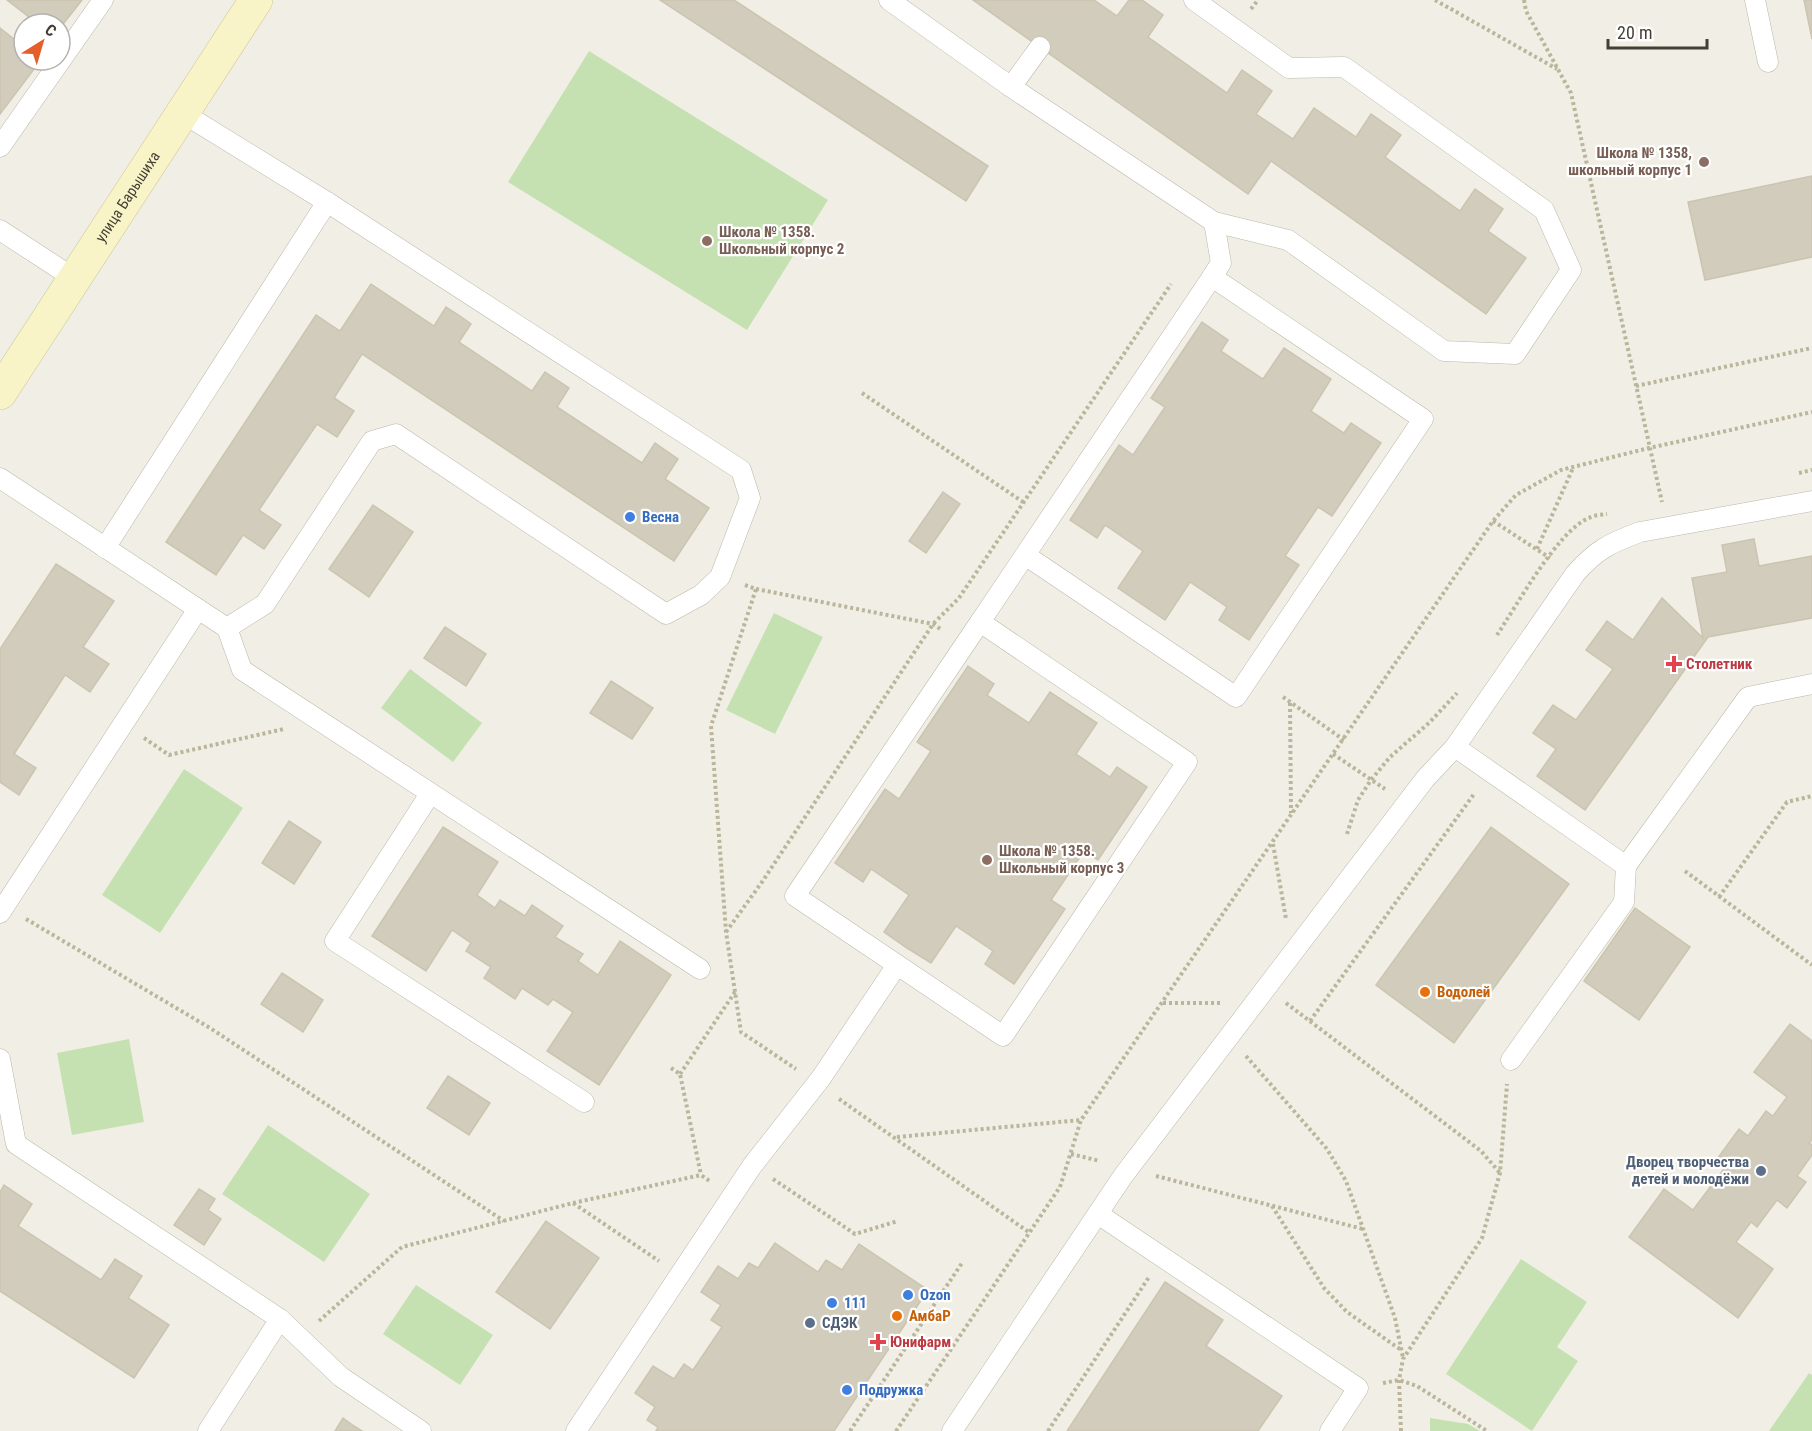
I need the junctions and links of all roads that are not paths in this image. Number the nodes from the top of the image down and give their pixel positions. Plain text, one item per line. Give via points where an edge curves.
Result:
1 (103, 0) edge
2 (256, 0) edge
3 (889, 0) edge
4 (1194, 0) edge
5 (1755, 0) edge
6 (1040, 47) dead end
7 (1768, 62) dead end
8 (1011, 87) junction
9 (181, 112) junction
10 (0, 147) edge
11 (327, 202) junction
12 (1214, 222) junction
13 (0, 230) edge
14 (1212, 277) junction
15 (75, 279) junction
16 (0, 393) edge
17 (0, 478) edge
18 (1812, 501) edge
19 (105, 548) junction
20 (1025, 555) junction
21 (198, 609) junction
22 (980, 622) junction
23 (227, 628) junction
24 (1812, 684) edge
25 (1455, 747) junction
26 (430, 794) junction
27 (1626, 866) junction
28 (2, 910) edge
29 (897, 965) junction
30 (700, 969) dead end
31 (0, 1059) edge
32 (1511, 1060) road end
33 (584, 1102) dead end
34 (1098, 1214) junction
35 (280, 1319) junction
36 (208, 1431) edge
37 (421, 1431) edge
38 (576, 1431) edge
39 (952, 1431) edge
40 (1330, 1431) edge

1 - 10 lane
2 - 9 main road, улица Барышиха
3 - 8 lane
4 - 12 lane via 1289,68 1344,67 1544,210 1571,270 1515,354 1444,351 1288,240
5 - 7 lane
6 - 8 lane
8 - 12 lane
9 - 11 lane
9 - 15 main road, улица Барышиха
11 - 19 lane
11 - 23 lane via 741,470 750,498 720,577 700,595 666,614 396,434 372,441 265,604
12 - 14 lane via 1221,263
13 - 15 lane
14 - 20 lane
14 - 20 lane via 1423,419 1236,697
15 - 16 main road, улица Барышиха
17 - 19 lane
18 - 25 lane via 1640,532 1612,542 1575,574
19 - 21 lane
20 - 22 lane
21 - 23 lane
21 - 28 lane
22 - 29 lane via 795,896
22 - 29 lane via 1187,762 1003,1036
23 - 26 lane via 242,670
24 - 27 lane via 1748,697
25 - 27 lane
25 - 34 lane via 1425,779
26 - 30 lane
26 - 33 lane via 335,941
27 - 32 lane via 1624,902
29 - 38 lane via 817,1083 752,1166
31 - 35 lane via 16,1143
34 - 39 lane
34 - 40 lane via 1358,1388
35 - 36 lane
35 - 37 lane via 341,1377

